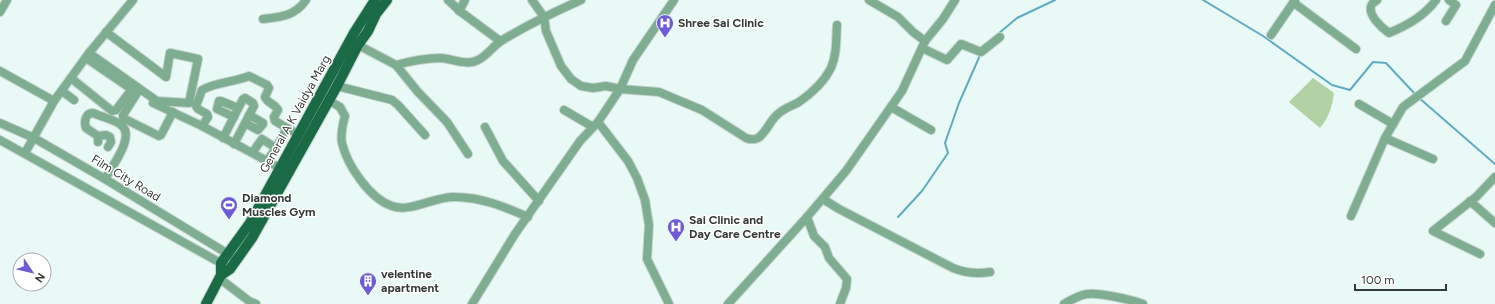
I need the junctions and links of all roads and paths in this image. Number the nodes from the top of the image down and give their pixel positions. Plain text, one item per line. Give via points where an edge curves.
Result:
1 (7, 0) edge
2 (133, 0) edge
3 (306, 0) edge
4 (374, 0) edge
5 (387, 0) edge
6 (448, 0) edge
7 (465, 0) edge
8 (532, 0) edge
9 (581, 0) edge
10 (674, 0) edge
11 (869, 0) edge
12 (955, 0) edge
13 (1378, 0) edge
14 (1436, 0) edge
15 (1295, 1) edge
16 (1454, 2) edge
17 (1495, 5) edge
18 (459, 11) junction
19 (0, 12) edge
20 (544, 17) junction
21 (263, 19) dead end
22 (1446, 21) dead end
23 (837, 25) dead end
24 (106, 32) junction
25 (1271, 35) dead end
26 (1000, 37) dead end
27 (500, 41) junction
28 (358, 45) junction
29 (923, 45) junction
30 (1356, 49) dead end
31 (88, 55) junction
32 (396, 65) junction
33 (0, 72) edge
34 (71, 78) junction
35 (337, 86) junction
36 (620, 89) junction
37 (134, 91) junction
38 (61, 92) junction
39 (328, 100) junction
40 (54, 101) junction
41 (74, 101) dead end
42 (1359, 104) dead end
43 (891, 107) junction
44 (238, 108) junction
45 (564, 110) dead end
46 (172, 112) junction
47 (249, 115) junction
48 (234, 117) junction
49 (0, 123) edge
50 (245, 123) junction
51 (1393, 124) junction
52 (596, 125) junction
53 (202, 126) junction
54 (485, 127) dead end
55 (288, 128) junction
56 (931, 130) dead end
57 (299, 135) junction
58 (425, 135) dead end
59 (34, 138) junction
60 (223, 138) junction
61 (1386, 138) junction
62 (0, 140) edge
63 (234, 144) junction
64 (108, 147) dead end
65 (276, 148) junction
66 (255, 149) dead end
67 (25, 153) junction
68 (468, 154) dead end
69 (1432, 159) dead end
70 (267, 161) junction
71 (280, 168) junction
72 (1495, 177) edge
73 (105, 179) junction
74 (823, 199) junction
75 (539, 201) junction
76 (1470, 201) junction
77 (1351, 216) dead end
78 (528, 217) junction
79 (807, 217) junction
80 (1495, 223) edge
81 (228, 253) junction
82 (1480, 254) dead end
83 (237, 260) junction
84 (226, 266) junction
85 (990, 272) dead end
86 (220, 276) junction
87 (206, 304) edge
88 (256, 304) edge
89 (472, 304) edge
90 (669, 304) edge
91 (728, 304) edge
92 (840, 304) edge
93 (1064, 304) edge
94 (1143, 304) edge

1 - 19 street
2 - 24 street
3 - 21 street via 301,8 290,14
4 - 57 main road, General A K Vaidya Marg
5 - 28 main road, General A K Vaidya Marg
6 - 18 street
7 - 18 street
8 - 20 street
9 - 20 street
10 - 36 street via 633,60
11 - 29 street via 898,17
12 - 29 street via 944,19
13 - 14 street via 1372,4 1371,10 1379,26 1389,33 1407,26 1428,10
15 - 25 street
15 - 30 street
16 - 22 street
17 - 51 street via 1465,61 1403,107
18 - 27 street
20 - 27 street
20 - 36 street via 546,31 561,66 571,80 581,86
23 - 36 street via 836,51 831,68 821,83 798,102 777,114 762,134 751,140 702,110 659,92
24 - 31 street
24 - 31 street via 166,77 170,53 198,59 190,103 157,101
26 - 29 street via 981,52 961,44 947,60
27 - 32 street via 478,60 469,63 442,58 418,59
28 - 32 street
28 - 35 main road, General A K Vaidya Marg
29 - 43 street via 902,91
31 - 34 street
31 - 37 street
32 - 68 street via 447,122
33 - 40 street
34 - 37 street via 112,111
34 - 38 street
35 - 39 main road, General A K Vaidya Marg
35 - 58 street via 392,100
36 - 52 street
37 - 46 street
37 - 46 street via 123,118 159,136
38 - 40 street
38 - 41 street
39 - 78 street via 340,107 345,116 342,142 350,165 374,195 392,206 404,208 454,196 477,198
39 - 83 main road, General A K Vaidya Marg via 252,238
40 - 59 street
42 - 51 street
43 - 56 street
43 - 74 street
44 - 47 street via 245,98 253,103
44 - 48 street
44 - 48 street via 219,102 218,109
45 - 52 street
46 - 53 street
47 - 50 street
47 - 50 street via 263,124 258,130
48 - 60 street
49 - 59 street, Film City Road
50 - 63 street
51 - 61 street
52 - 75 street via 580,141
52 - 90 street via 628,161 637,178 645,200 649,225 647,260
53 - 55 street via 208,116 196,106 202,90 249,76 267,85 269,88 265,97 278,110 274,117 275,121
53 - 60 street
54 - 75 street via 503,161
55 - 57 street
55 - 65 street
57 - 71 main road, General A K Vaidya Marg
59 - 67 street
59 - 73 street, Film City Road
60 - 63 street
61 - 69 street
61 - 77 street
62 - 67 street
63 - 70 street
64 - 73 street via 110,137 106,135 98,139 86,128 84,123 90,113 120,124 127,135 126,142
65 - 66 street via 262,139
65 - 70 street
67 - 84 street
70 - 71 street
71 - 81 main road, General A K Vaidya Marg via 250,223
72 - 76 street
73 - 81 street, Film City Road
74 - 79 street
74 - 85 street via 962,272
75 - 78 street
76 - 80 street
76 - 82 street via 1433,231
78 - 89 street
79 - 91 street
79 - 92 street via 814,236 847,279
81 - 83 street, Film City Road
81 - 84 main road, General A K Vaidya Marg
83 - 84 main road, General A K Vaidya Marg
84 - 86 main road
86 - 87 main road
86 - 88 street
93 - 94 street via 1086,294 1095,294 1134,300

